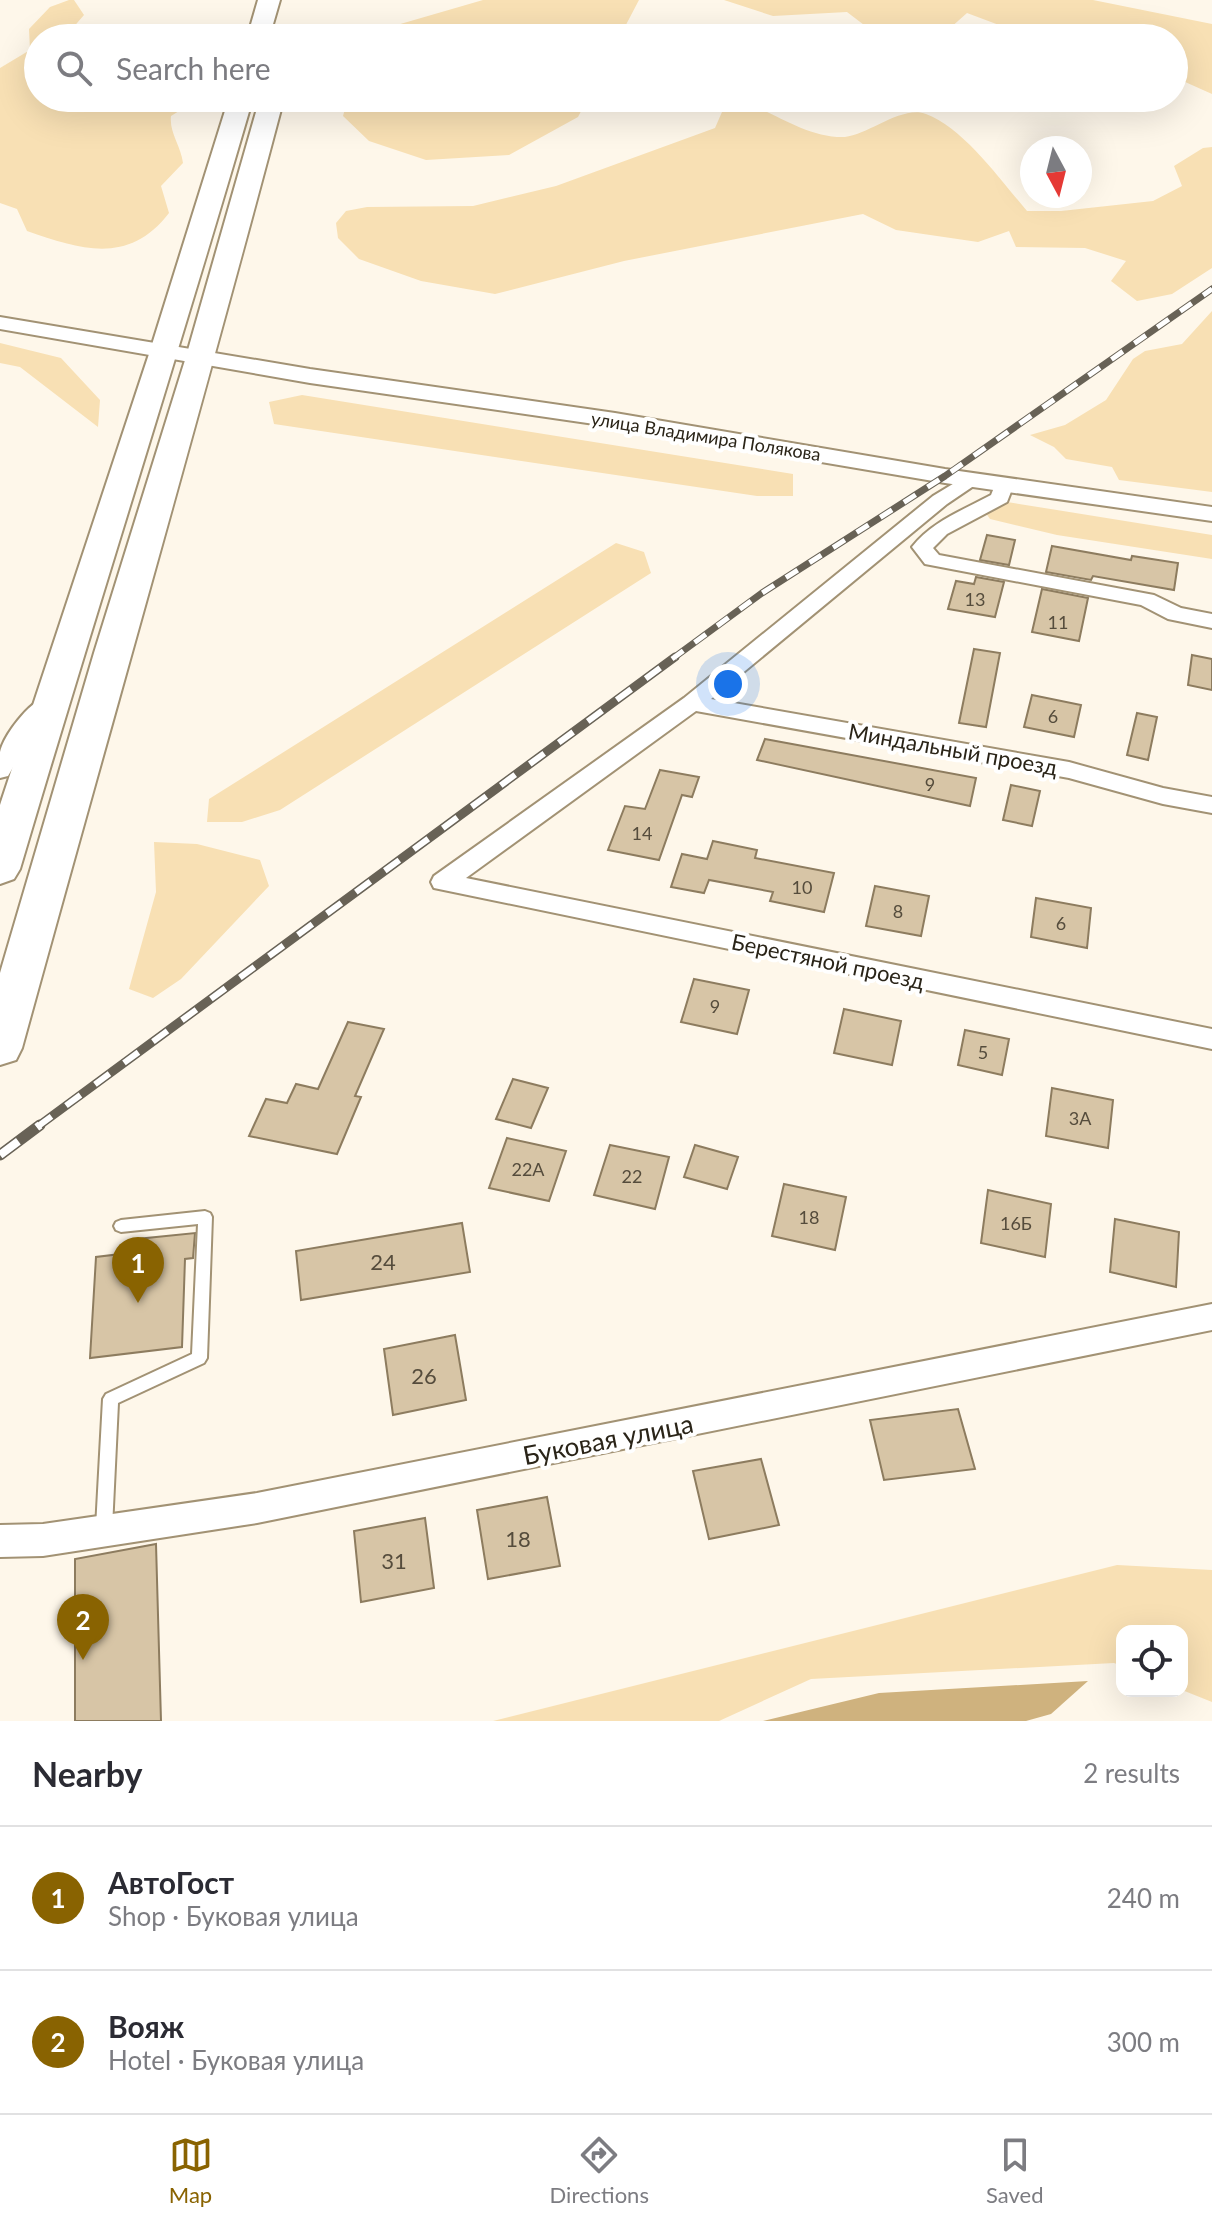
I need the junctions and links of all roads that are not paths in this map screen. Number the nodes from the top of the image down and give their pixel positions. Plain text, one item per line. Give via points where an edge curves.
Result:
1 (269, 0) edge
2 (262, 24) edge
3 (238, 112) edge
4 (267, 112) edge
5 (0, 323) edge
6 (183, 354) junction
7 (971, 479) junction
8 (1004, 484) junction
9 (1212, 514) edge
10 (1212, 621) edge
11 (55, 694) junction
12 (692, 703) junction
13 (0, 770) edge
14 (1212, 805) edge
15 (0, 869) edge
16 (1212, 1039) edge
17 (0, 1048) edge
18 (121, 1226) dead end
19 (1212, 1317) edge
20 (103, 1532) junction
21 (0, 1541) edge

1 - 2 highway
3 - 6 highway
4 - 6 highway
5 - 6 street, улица Владимира Полякова
6 - 7 street, улица Владимира Полякова
6 - 11 highway
6 - 17 highway via 116,638
7 - 8 street, улица Владимира Полякова
7 - 12 street
8 - 9 street, улица Владимира Полякова
8 - 10 street via 1000,498 940,530 922,547 932,560 1147,600 1175,614
11 - 13 street via 29,721
11 - 15 highway
12 - 14 street, Миндальный проезд via 1069,770
12 - 16 street, Берестяной проезд via 443,882
18 - 20 lane via 205,1217 199,1358 111,1399
19 - 20 street, Буковая улица via 257,1508
20 - 21 street, Буковая улица

